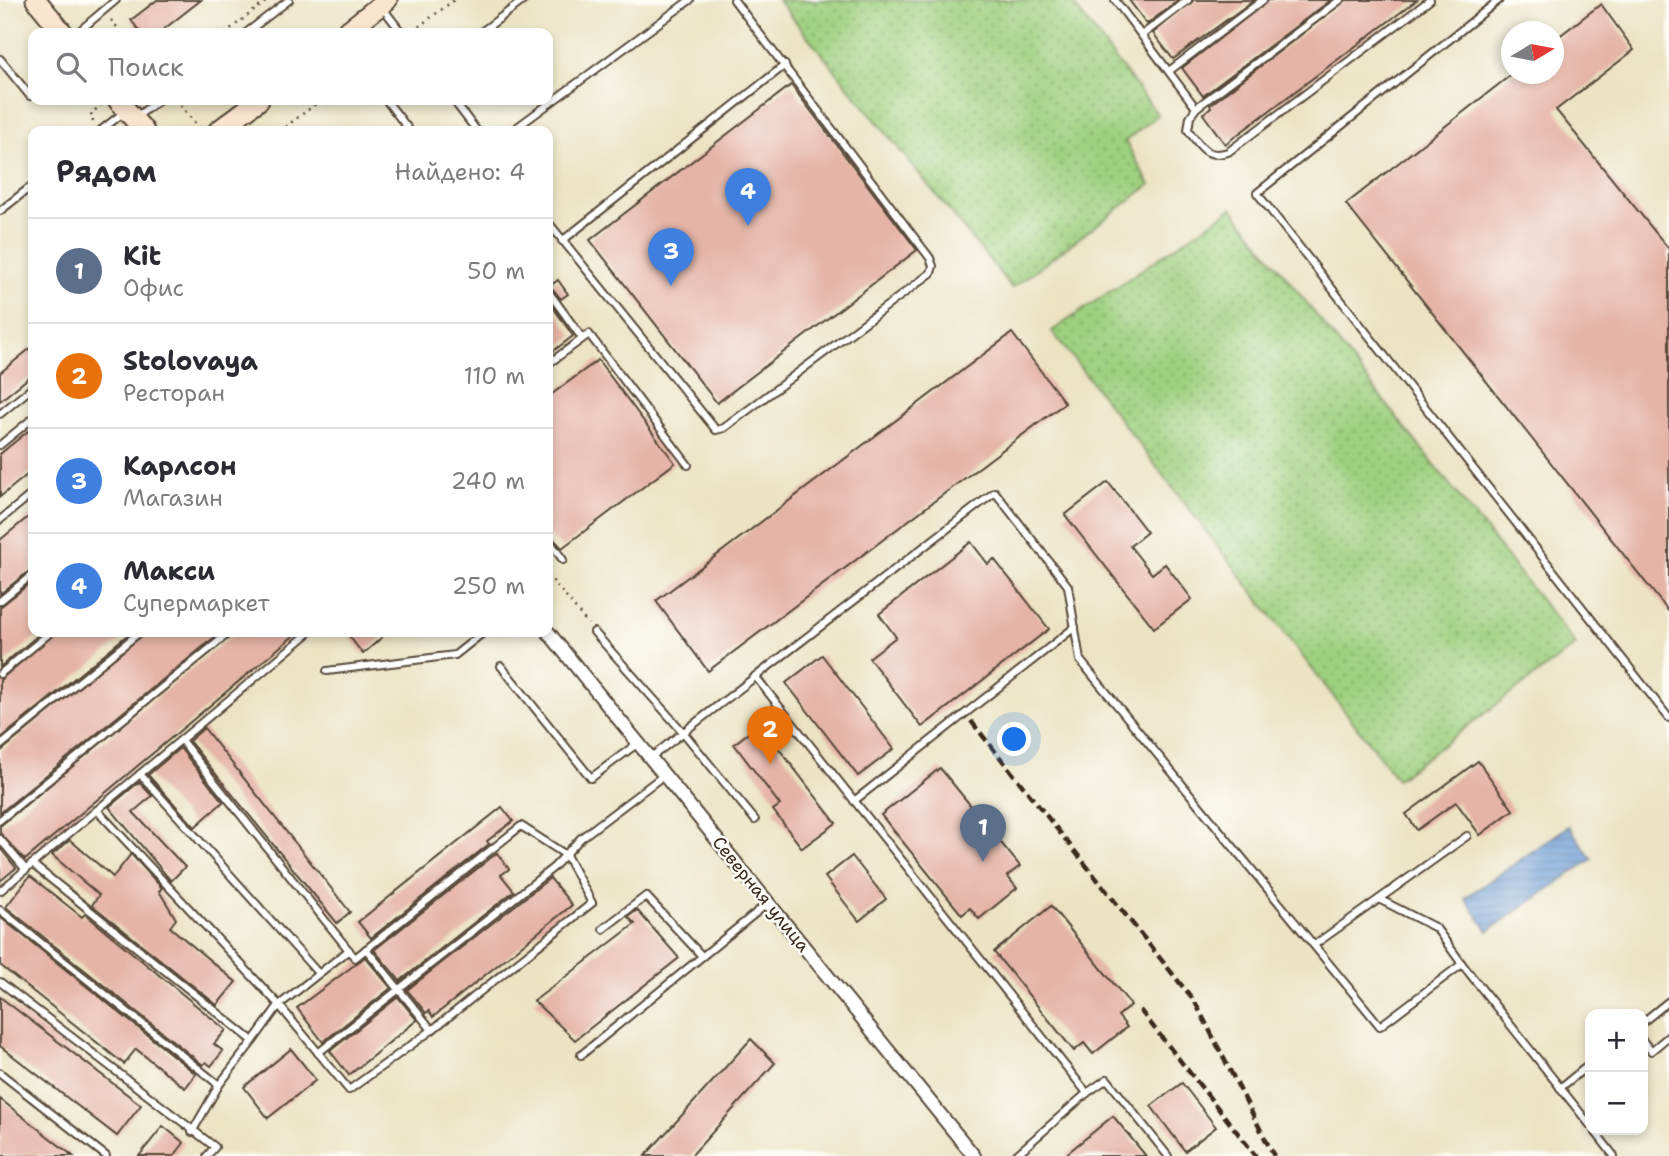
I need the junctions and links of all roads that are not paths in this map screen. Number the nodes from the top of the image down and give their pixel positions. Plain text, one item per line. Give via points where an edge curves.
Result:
1 (36, 0) edge
2 (116, 0) edge
3 (289, 0) edge
4 (524, 0) edge
5 (690, 0) edge
6 (734, 0) edge
7 (1115, 0) edge
8 (1188, 0) edge
9 (1263, 0) edge
10 (1340, 0) edge
11 (1430, 0) edge
12 (1499, 0) edge
13 (384, 3) edge
14 (59, 28) edge
15 (83, 28) edge
16 (253, 28) edge
17 (352, 28) edge
18 (399, 28) edge
19 (488, 28) edge
20 (1142, 35) junction
21 (0, 59) edge
22 (785, 65) junction
23 (1169, 71) junction
24 (28, 94) edge
25 (553, 101) edge
26 (145, 105) edge
27 (252, 105) edge
28 (390, 105) edge
29 (457, 105) edge
30 (547, 105) edge
31 (1196, 107) junction
32 (126, 112) edge
33 (105, 126) edge
34 (225, 126) edge
35 (406, 126) edge
36 (473, 126) edge
37 (519, 126) edge
38 (28, 189) edge
39 (0, 211) edge
40 (553, 229) edge
41 (562, 241) junction
42 (553, 298) edge
43 (582, 338) junction
44 (553, 360) edge
45 (28, 391) edge
46 (0, 414) edge
47 (28, 422) edge
48 (0, 445) edge
49 (688, 465) dead end
50 (28, 497) edge
51 (0, 520) edge
52 (553, 545) edge
53 (564, 559) dead end
54 (28, 578) edge
55 (0, 601) edge
56 (1075, 627) junction
57 (594, 632) road end
58 (45, 637) edge
59 (134, 637) edge
60 (224, 637) edge
61 (304, 637) edge
62 (478, 637) edge
63 (552, 637) edge
64 (501, 666) dead end
65 (327, 671) dead end
66 (0, 674) edge
67 (754, 676) junction
68 (1669, 718) edge
69 (683, 732) junction
70 (181, 740) junction
71 (638, 743) junction
72 (0, 746) edge
73 (650, 758) junction
74 (140, 774) junction
75 (664, 775) junction
76 (854, 801) junction
77 (97, 810) junction
78 (0, 820) edge
79 (755, 820) dead end
80 (1467, 836) dead end
81 (0, 839) edge
82 (566, 855) junction
83 (32, 864) junction
84 (26, 870) junction
85 (0, 891) edge
86 (1379, 900) junction
87 (768, 902) junction
88 (0, 910) edge
89 (603, 929) dead end
90 (1314, 945) junction
91 (366, 948) junction
92 (349, 950) junction
93 (701, 955) junction
94 (1462, 964) junction
95 (317, 973) junction
96 (0, 982) edge
97 (399, 990) junction
98 (1669, 1001) edge
99 (279, 1005) junction
100 (1648, 1018) edge
101 (432, 1030) junction
102 (1669, 1036) edge
103 (253, 1041) junction
104 (1648, 1047) edge
105 (318, 1053) junction
106 (581, 1055) dead end
107 (1585, 1068) edge
108 (0, 1073) edge
109 (219, 1085) junction
110 (1560, 1088) junction
111 (1087, 1093) junction
112 (1585, 1119) edge
113 (192, 1132) junction
114 (1598, 1135) edge
115 (106, 1156) edge
116 (207, 1156) edge
117 (974, 1156) edge
118 (1015, 1156) edge
119 (1168, 1156) edge
120 (1614, 1156) edge

1 - 14 street
2 - 15 lane
3 - 16 lane
4 - 19 lane
5 - 25 lane
6 - 22 lane
7 - 20 lane
8 - 20 lane
9 - 23 lane
10 - 31 lane
11 - 31 lane via 1228,152 1206,153 1188,130
12 - 68 lane via 1257,194
13 - 17 street
13 - 18 lane
20 - 23 lane
21 - 24 lane
22 - 41 lane
22 - 41 lane via 930,258 931,273 716,430
23 - 31 lane
26 - 32 lane
27 - 34 street
28 - 35 lane
29 - 36 lane
30 - 37 lane
32 - 33 lane
38 - 39 lane
40 - 41 lane
42 - 43 lane
43 - 44 lane
43 - 49 lane via 589,334
45 - 46 lane
47 - 48 lane
50 - 51 lane
52 - 53 lane
54 - 55 lane
56 - 67 lane via 1068,586 995,492
56 - 76 lane
56 - 90 lane via 1080,660
57 - 69 lane
58 - 66 lane
59 - 72 lane
60 - 78 lane
61 - 70 lane
62 - 65 lane via 455,655
63 - 71 street, Северная улица
64 - 71 lane via 591,778
67 - 69 lane
67 - 76 lane
69 - 73 lane
69 - 79 lane
70 - 74 lane
70 - 92 lane
71 - 73 street, Северная улица
73 - 75 street, Северная улица
74 - 77 lane
74 - 95 lane
75 - 82 lane via 581,838
75 - 87 street, Северная улица
76 - 111 lane
77 - 83 lane
77 - 99 lane
80 - 86 lane
81 - 84 lane
82 - 91 lane via 521,825
82 - 97 lane
82 - 101 lane via 592,902
83 - 84 lane
83 - 103 lane
84 - 85 lane
86 - 90 lane
86 - 94 lane via 1436,928
87 - 93 lane
87 - 117 street, Северная улица
88 - 109 lane
89 - 93 lane via 646,896
90 - 94 lane via 1380,1026
91 - 92 lane via 355,958
91 - 97 lane
92 - 95 lane
93 - 106 lane
94 - 110 lane
95 - 99 lane
96 - 113 lane
97 - 101 lane
97 - 105 lane
98 - 100 lane
99 - 103 lane
99 - 105 lane
101 - 105 lane via 349,1090
102 - 104 lane via 1651,1051
103 - 109 lane
107 - 110 lane
108 - 115 lane
109 - 113 lane
110 - 112 lane
111 - 118 lane
111 - 119 lane via 1107,1079
113 - 116 lane via 215,1147
114 - 120 lane

